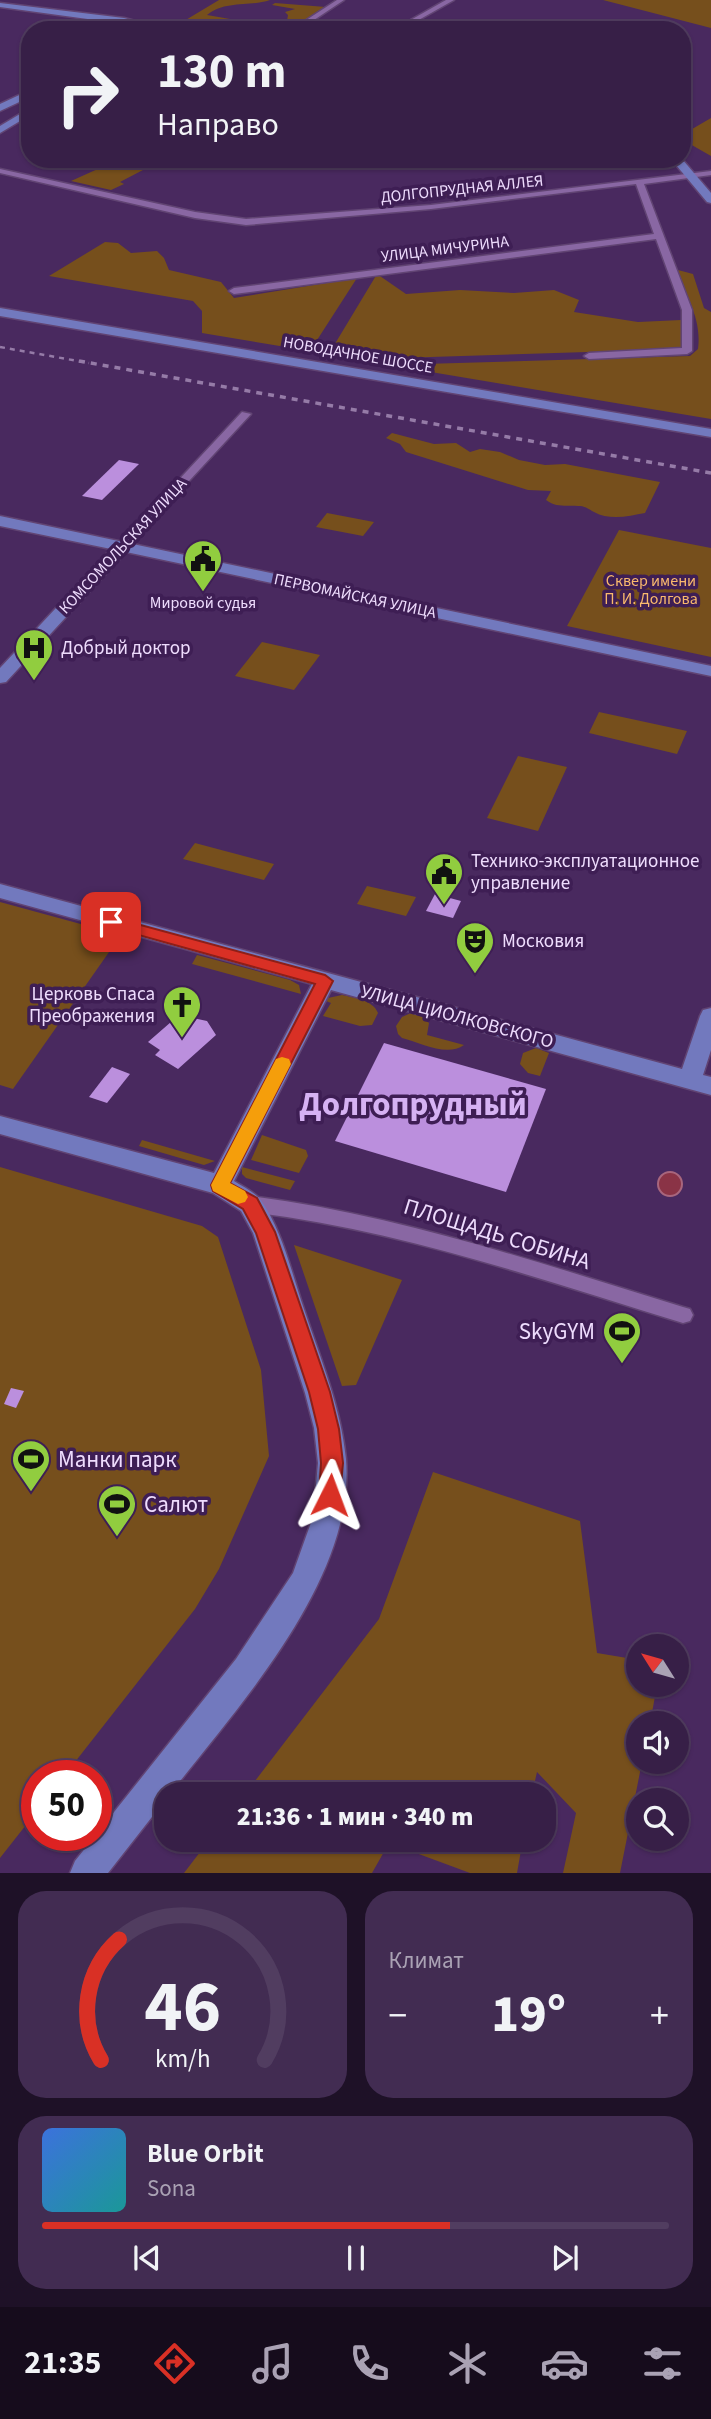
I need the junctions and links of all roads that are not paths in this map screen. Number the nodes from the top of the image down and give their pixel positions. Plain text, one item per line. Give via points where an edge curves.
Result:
1 (341, 0) edge
2 (451, 0) edge
3 (0, 5) edge
4 (124, 21) edge
5 (308, 21) edge
6 (412, 21) edge
7 (21, 98) edge
8 (0, 108) edge
9 (21, 117) edge
10 (0, 130) edge
11 (684, 168) edge
12 (0, 171) edge
13 (711, 173) edge
14 (690, 175) junction
15 (639, 181) junction
16 (711, 200) edge
17 (660, 236) junction
18 (234, 291) dead end
19 (0, 312) edge
20 (589, 356) dead end
21 (246, 414) dead end
22 (711, 433) edge
23 (0, 522) edge
24 (122, 547) junction
25 (711, 671) edge
26 (0, 678) edge
27 (0, 891) edge
28 (325, 981) junction
29 (711, 1016) edge
30 (700, 1083) edge
31 (0, 1125) edge
32 (220, 1185) junction
33 (250, 1204) junction
34 (683, 1315) dead end
35 (87, 1873) edge

1 - 5 street
2 - 6 street
3 - 4 street
7 - 8 street
9 - 10 street
11 - 14 street
12 - 15 street, ДОЛГОПРУДНАЯ АЛЛЕЯ via 209,218 257,222
13 - 14 street, ДОЛГОПРУДНАЯ АЛЛЕЯ
14 - 15 street, ДОЛГОПРУДНАЯ АЛЛЕЯ
14 - 16 street
15 - 17 street
17 - 18 street, УЛИЦА МИЧУРИНА
17 - 20 street via 687,310 687,351
19 - 22 street, НОВОДАЧНОЕ ШОССЕ
21 - 24 street, КОМСОМОЛЬСКАЯ УЛИЦА
23 - 24 street, ПЕРВОМАЙСКАЯ УЛИЦА
24 - 25 street, ПЕРВОМАЙСКАЯ УЛИЦА
24 - 26 street, КОМСОМОЛЬСКАЯ УЛИЦА
27 - 28 street, УЛИЦА ЦИОЛКОВСКОГО
28 - 30 street, УЛИЦА ЦИОЛКОВСКОГО
28 - 32 street
29 - 30 street
31 - 32 street
32 - 33 street
33 - 34 street, ПЛОЩАДЬ СОБИНА via 368,1221
33 - 35 street via 265,1232 328,1429 332,1463 323,1535 303,1583 247,1670

